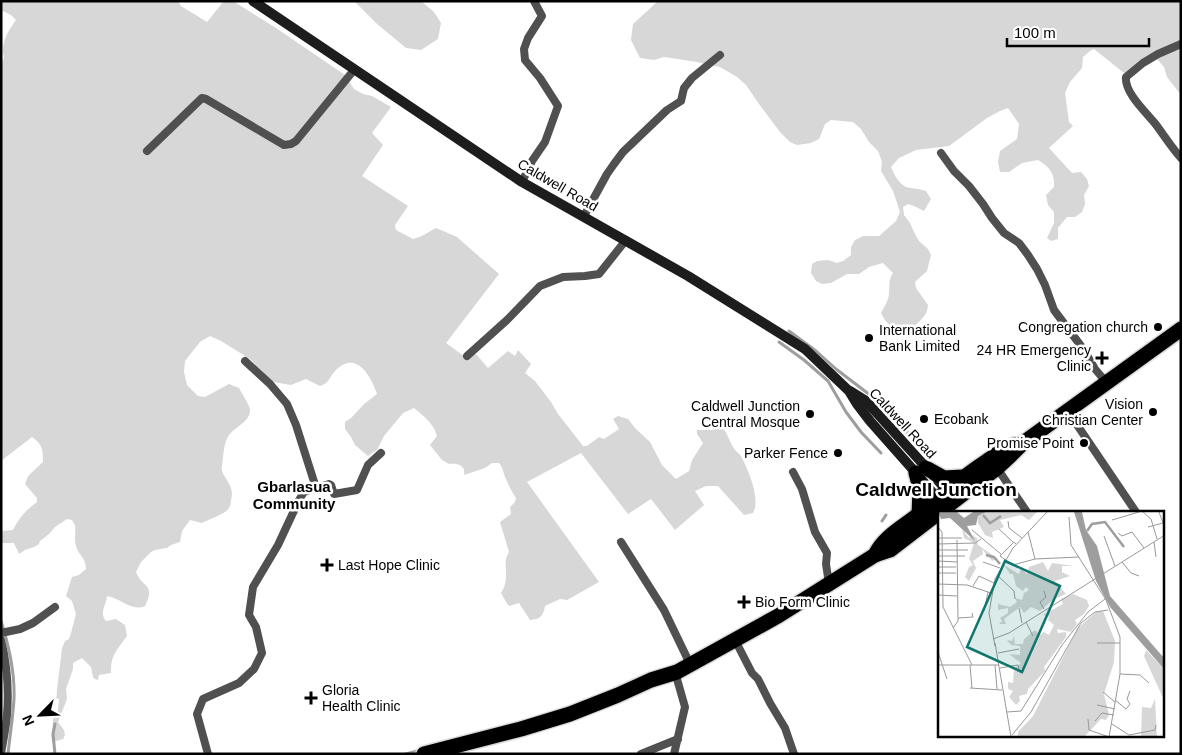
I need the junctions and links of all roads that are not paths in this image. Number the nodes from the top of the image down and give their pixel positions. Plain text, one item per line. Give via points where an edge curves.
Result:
1 (253, 1) edge
2 (534, 1) edge
3 (1181, 44) edge
4 (720, 55) dead end
5 (354, 70) junction
6 (147, 151) dead end
7 (941, 153) dead end
8 (1181, 158) edge
9 (522, 182) junction
10 (584, 216) junction
11 (626, 240) junction
12 (1181, 329) edge
13 (467, 356) dead end
14 (245, 361) dead end
15 (1107, 383) junction
16 (1067, 410) junction
17 (1023, 443) junction
18 (380, 453) dead end
19 (997, 468) junction
20 (921, 470) junction
21 (793, 472) dead end
22 (962, 477) junction
23 (316, 488) junction
24 (946, 499) junction
25 (1026, 511) edge
26 (1135, 511) edge
27 (919, 514) junction
28 (622, 542) dead end
29 (875, 555) junction
30 (832, 583) junction
31 (54, 607) dead end
32 (1, 633) edge
33 (1, 640) edge
34 (736, 640) junction
35 (690, 664) junction
36 (675, 672) junction
37 (678, 739) junction
38 (428, 753) edge
39 (2, 754) edge
40 (208, 754) edge
41 (640, 754) edge
42 (674, 754) edge
43 (794, 754) edge

1 - 5 main road, Caldwell Road
2 - 9 street via 542,16 528,38 525,60 558,106 545,142
3 - 8 street via 1143,63 1126,77 1125,82 1140,107
4 - 10 street via 692,78 684,88 681,101 667,110 618,158
5 - 6 street via 291,144 284,145 202,98
5 - 9 main road, Caldwell Road
7 - 15 street via 1004,233 1028,254 1054,310
9 - 10 main road, Caldwell Road
10 - 11 main road, Caldwell Road
11 - 13 street via 599,274 563,277 540,286
11 - 20 main road, Caldwell Road via 805,349 849,391 870,421
12 - 15 highway
14 - 23 street via 287,404
15 - 16 highway
16 - 17 highway
16 - 26 street
17 - 19 highway
17 - 22 highway via 1004,449
18 - 23 street via 368,465 357,490 334,494 329,484
19 - 24 highway
19 - 25 street
20 - 22 highway via 944,478
20 - 24 main road, Caldwell Road
20 - 27 highway
21 - 30 street via 802,489 815,532 827,553 828,576
22 - 24 highway
23 - 40 street via 304,492 253,587 249,615 256,627 262,654 254,669 239,683 203,699 197,714
24 - 27 highway
24 - 29 highway via 890,550
27 - 29 highway via 879,546
28 - 35 street via 664,610
29 - 30 highway
30 - 34 highway
31 - 32 street via 33,623
33 - 39 street via 8,698
34 - 35 highway
34 - 43 street via 785,728
35 - 36 highway
36 - 37 street via 685,707
36 - 38 highway via 570,714
37 - 41 street
37 - 42 street

